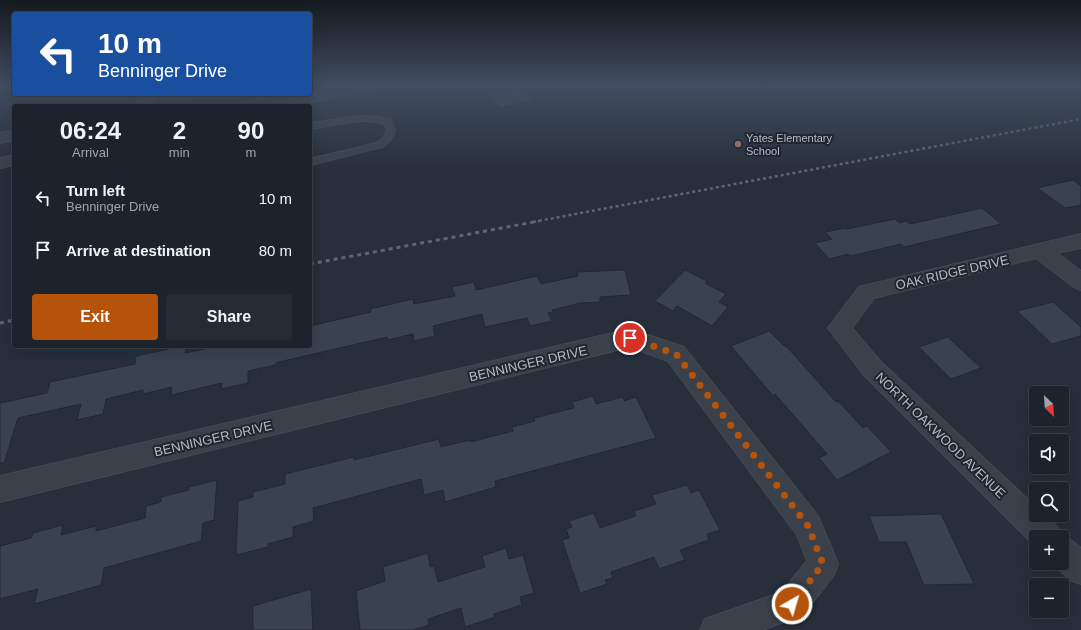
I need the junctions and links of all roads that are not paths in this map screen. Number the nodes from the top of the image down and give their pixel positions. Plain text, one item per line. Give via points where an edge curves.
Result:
1 (312, 126) edge
2 (12, 135) edge
3 (0, 138) edge
4 (12, 160) edge
5 (312, 162) edge
6 (0, 163) edge
7 (1081, 241) edge
8 (1040, 251) junction
9 (1081, 282) edge
10 (839, 328) joint
11 (0, 489) edge
12 (1040, 530) edge
13 (1069, 558) edge
14 (1081, 570) edge
15 (716, 630) edge

1 - 5 lane via 364,117 388,122 391,131 387,140 379,145
2 - 3 street
4 - 6 street
7 - 8 street, OAK RIDGE DRIVE
8 - 9 street
8 - 10 street, OAK RIDGE DRIVE via 867,292
10 - 12 street, NORTH OAKWOOD AVENUE via 871,367
11 - 15 street, BENNINGER DRIVE via 630,338 676,354 808,526 823,564 792,604
13 - 14 street

